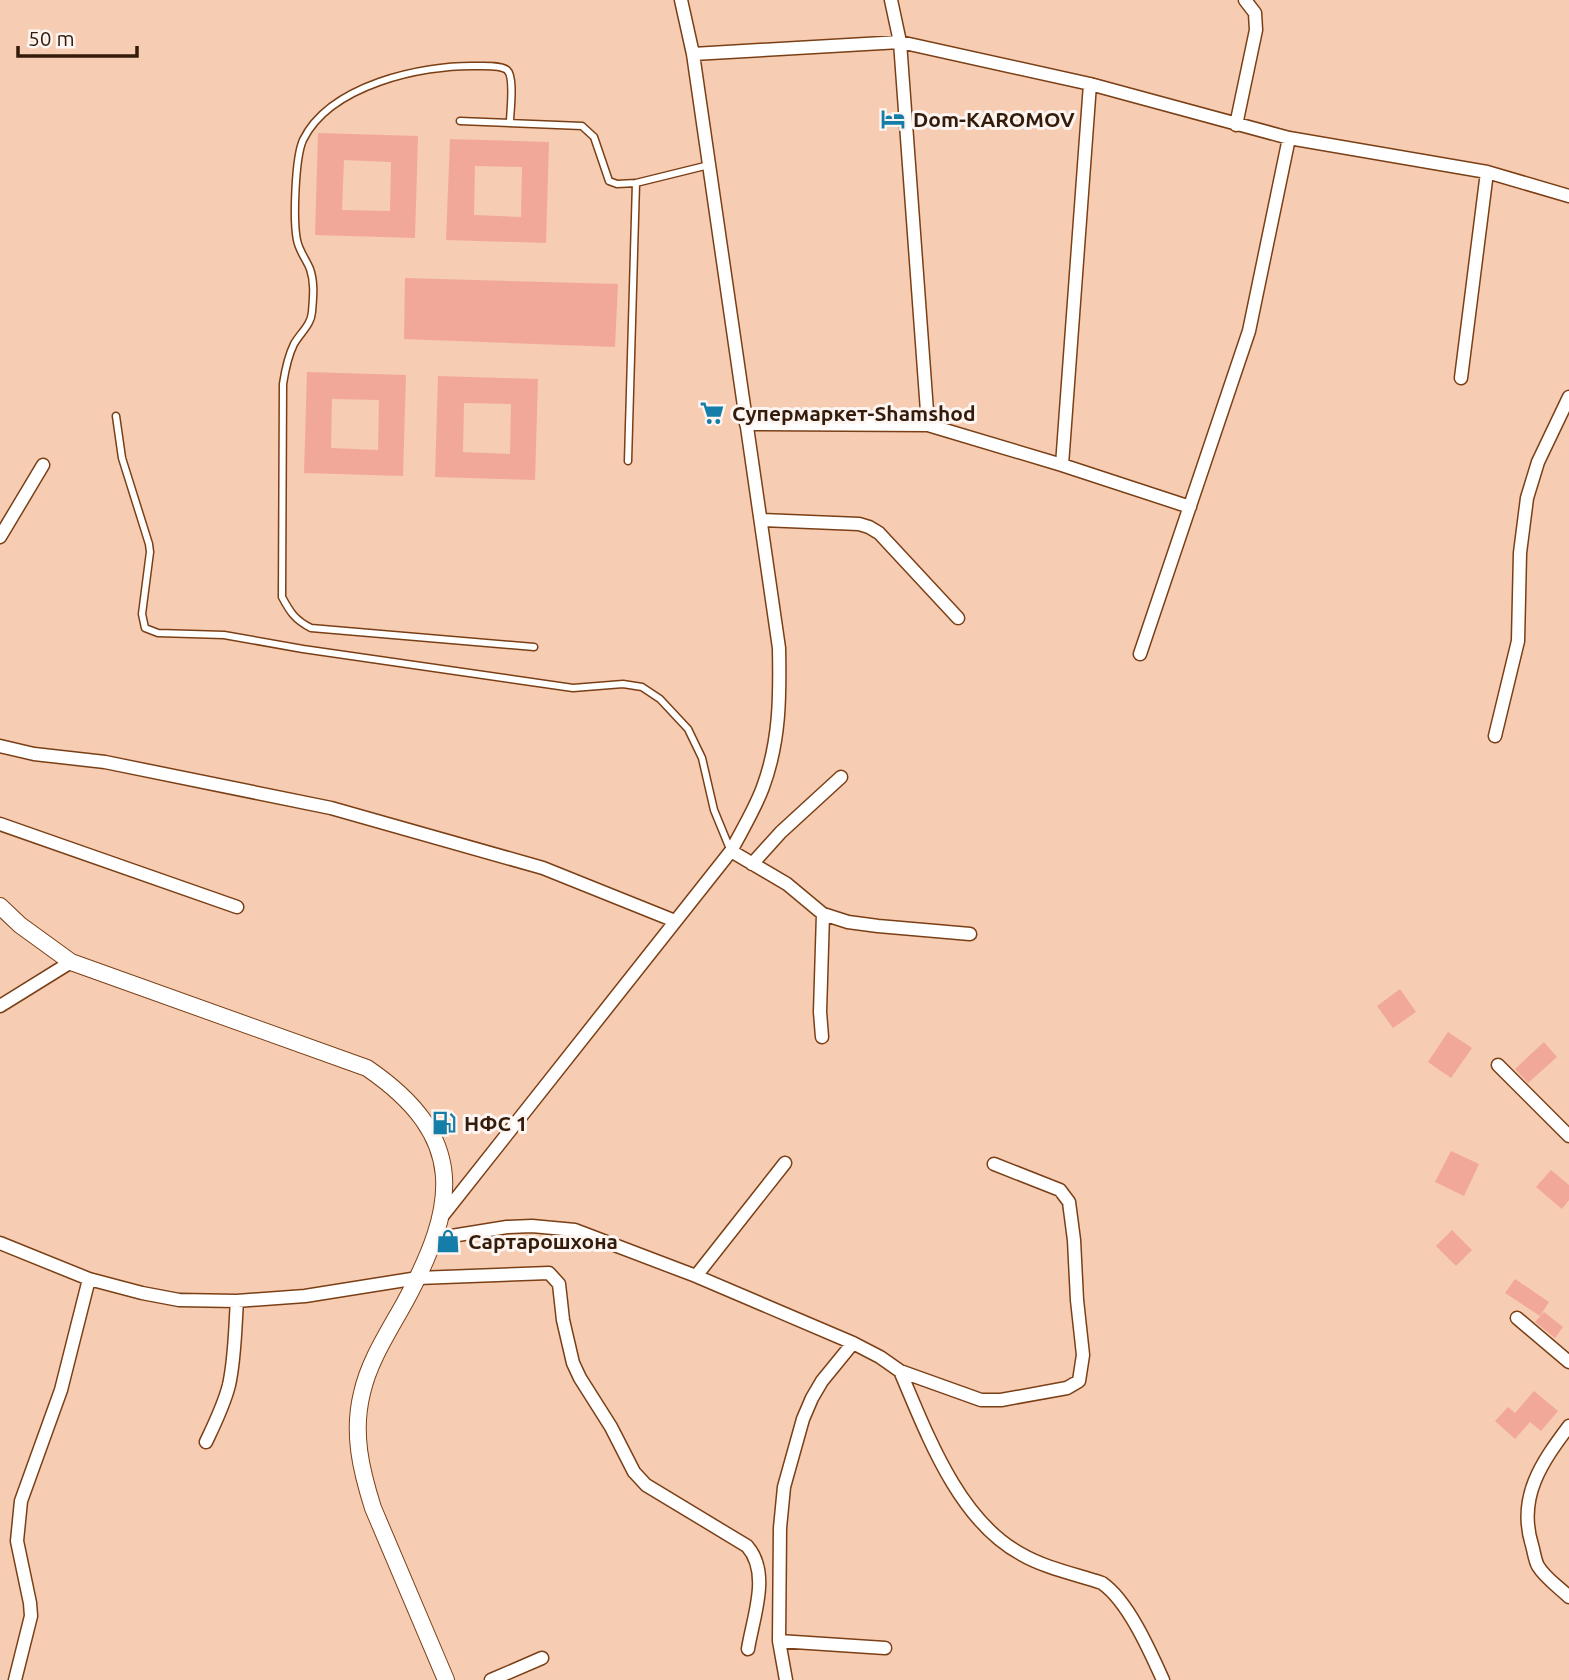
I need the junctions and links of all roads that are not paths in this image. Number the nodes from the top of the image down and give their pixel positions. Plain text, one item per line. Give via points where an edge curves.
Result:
1 (681, 0) edge
2 (891, 0) edge
3 (1245, 0) edge
4 (900, 42) junction
5 (693, 54) junction
6 (1090, 83) junction
7 (460, 121) dead end
8 (510, 122) junction
9 (1236, 125) junction
10 (1289, 138) junction
11 (709, 165) junction
12 (1487, 172) junction
13 (636, 183) junction
14 (1569, 196) edge
15 (1461, 378) dead end
16 (1569, 397) edge
17 (116, 416) dead end
18 (746, 424) junction
19 (928, 425) junction
20 (628, 461) dead end
21 (43, 465) dead end
22 (1062, 465) junction
23 (1190, 507) junction
24 (761, 520) junction
25 (0, 537) edge
26 (958, 618) dead end
27 (534, 647) dead end
28 (1140, 654) dead end
29 (1495, 736) dead end
30 (0, 746) edge
31 (841, 777) dead end
32 (0, 824) edge
33 (731, 850) junction
34 (752, 864) junction
35 (0, 906) edge
36 (237, 907) dead end
37 (823, 914) junction
38 (675, 921) junction
39 (970, 934) dead end
40 (71, 962) junction
41 (0, 1006) edge
42 (822, 1037) dead end
43 (1497, 1065) dead end
44 (1569, 1136) edge
45 (785, 1163) dead end
46 (995, 1164) dead end
47 (440, 1219) junction
48 (433, 1239) junction
49 (0, 1242) edge
50 (696, 1276) junction
51 (418, 1278) junction
52 (89, 1279) junction
53 (237, 1301) junction
54 (1517, 1318) dead end
55 (853, 1343) junction
56 (1569, 1362) edge
57 (900, 1371) junction
58 (1569, 1426) edge
59 (206, 1442) dead end
60 (1569, 1597) edge
61 (779, 1641) junction
62 (885, 1648) dead end
63 (748, 1649) dead end
64 (542, 1658) dead end
65 (15, 1680) edge
66 (446, 1680) edge
67 (491, 1680) edge
68 (786, 1680) edge
69 (1163, 1680) edge

1 - 5 street
2 - 4 street
3 - 9 street via 1255,13 1256,30
4 - 5 street
4 - 6 street
4 - 19 street
5 - 11 street
6 - 9 street
6 - 22 street
7 - 8 lane
8 - 13 lane via 587,128 609,181
8 - 27 lane via 509,72 460,65 386,79 361,90 335,105 303,141 298,160 296,238 310,269 312,315 294,344 283,384 282,597 291,614 311,628
9 - 10 street
10 - 12 street
10 - 23 street via 1249,331
11 - 13 lane
11 - 18 street
12 - 14 street
12 - 15 street
13 - 20 lane
16 - 29 street via 1538,462 1527,498 1520,553 1518,641
17 - 33 lane via 122,458 149,544 142,614 145,628 158,633 235,636 573,688 642,687 688,729
18 - 19 street
18 - 24 street
19 - 22 street
21 - 25 street
22 - 23 street
23 - 28 street
24 - 26 street via 869,527
24 - 33 street via 779,648 780,705 762,790
30 - 38 street via 105,762 331,808 543,868
31 - 34 street
32 - 36 street
33 - 34 street
33 - 38 street
34 - 37 street via 787,884
35 - 40 street
37 - 39 street via 848,922
37 - 42 street
38 - 47 street
40 - 41 street
40 - 47 street via 367,1068 396,1087 436,1139 443,1161
43 - 44 street
45 - 50 street
46 - 57 street via 1060,1190 1069,1202 1083,1355 1079,1381 1067,1388 981,1400
47 - 48 street
48 - 50 street via 507,1227 575,1230
48 - 51 street
49 - 52 street
50 - 55 street
51 - 53 street via 305,1296
51 - 63 street via 541,1272 555,1278 573,1363 634,1472 646,1485 755,1555 759,1582
51 - 66 street via 362,1391 358,1447 373,1508
52 - 53 street via 179,1300
52 - 65 street via 61,1390 21,1501 17,1541 30,1616
53 - 59 street via 229,1385
54 - 56 street
55 - 57 street
55 - 61 street via 812,1398 784,1487
57 - 69 street via 933,1447 973,1513 1021,1555 1110,1588
58 - 60 street via 1543,1460 1534,1480 1528,1516 1538,1566
61 - 62 street
61 - 68 street
64 - 67 street

